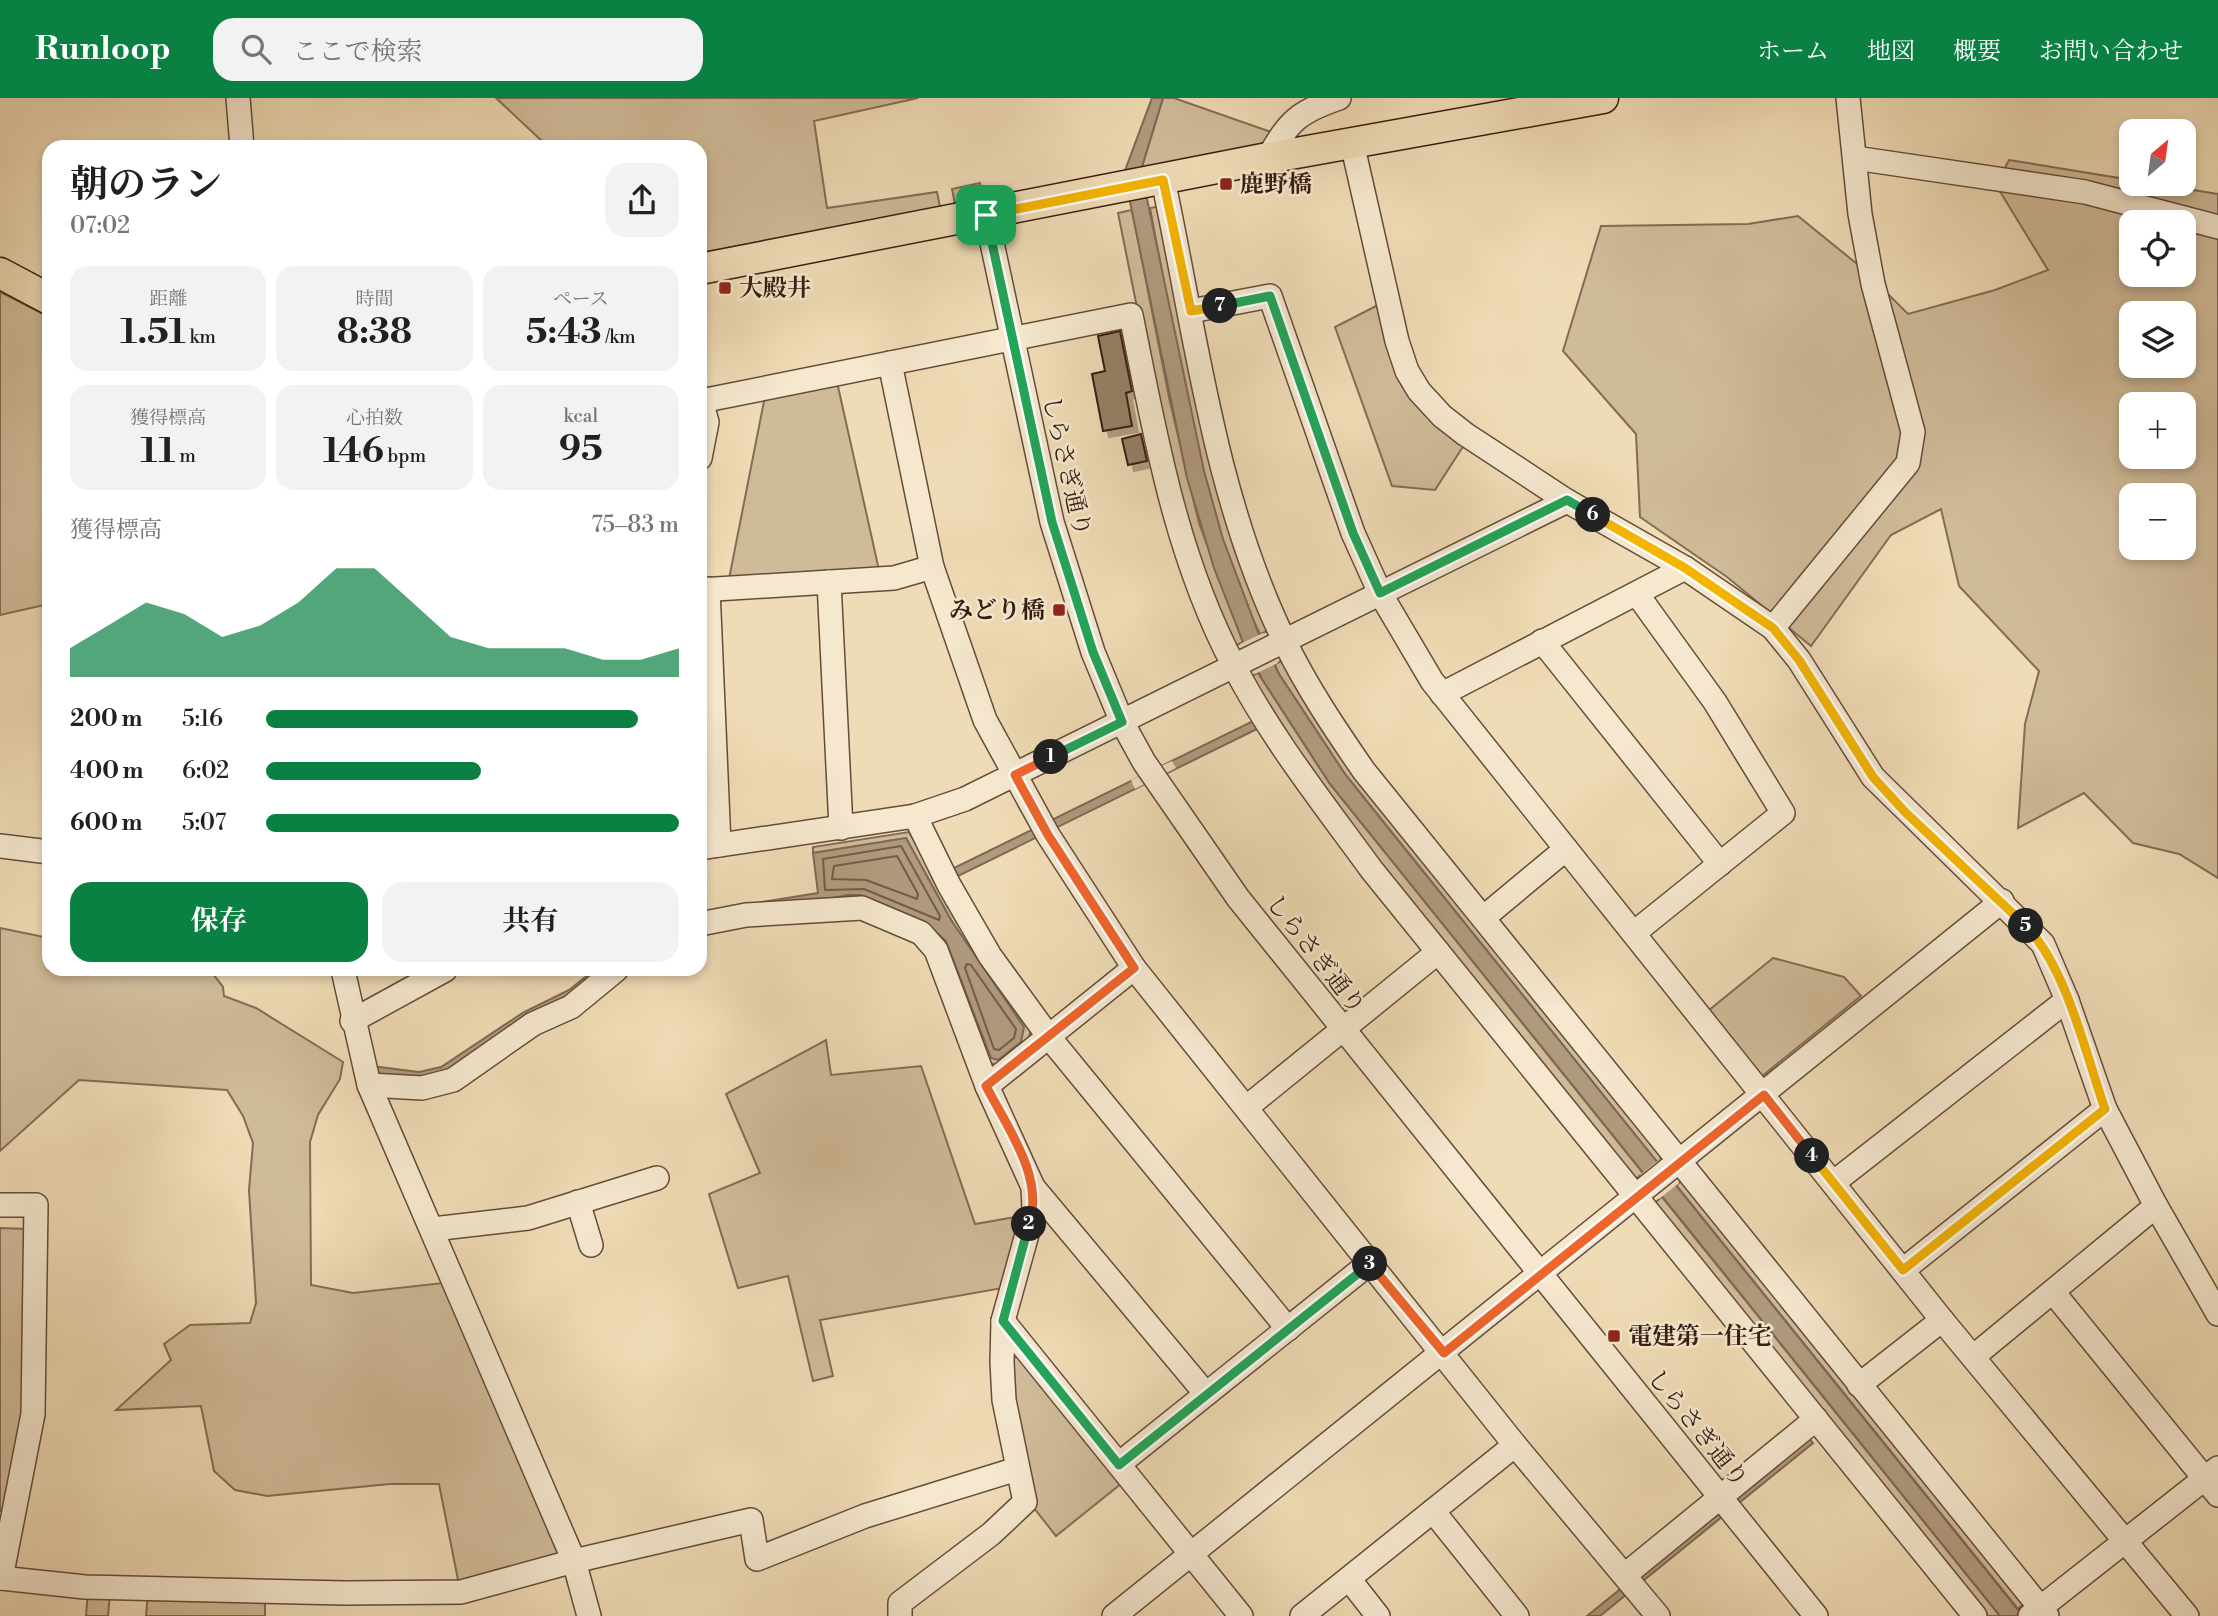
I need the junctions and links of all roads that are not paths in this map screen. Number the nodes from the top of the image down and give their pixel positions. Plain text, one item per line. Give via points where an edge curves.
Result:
1 (238, 98) edge
2 (1603, 98) edge
3 (1848, 98) edge
4 (1324, 100) edge
5 (241, 140) edge
6 (1352, 142) junction
7 (1268, 158) junction
8 (1854, 158) junction
9 (1145, 183) junction
10 (986, 215) junction
11 (2218, 227) edge
12 (707, 268) edge
13 (0, 274) edge
14 (42, 295) edge
15 (1191, 311) junction
16 (1011, 339) junction
17 (890, 363) junction
18 (707, 398) edge
19 (1567, 500) junction
20 (932, 567) junction
21 (1685, 568) junction
22 (829, 582) junction
23 (707, 589) edge
24 (1380, 593) junction
25 (1637, 594) junction
26 (1773, 628) junction
27 (1542, 641) junction
28 (1281, 642) junction
29 (1237, 664) junction
30 (1442, 694) junction
31 (1122, 722) junction
32 (707, 744) edge
33 (1015, 775) junction
34 (915, 816) junction
35 (841, 828) junction
36 (0, 846) edge
37 (709, 847) edge
38 (1566, 849) junction
39 (42, 851) edge
40 (1720, 864) junction
41 (2003, 901) junction
42 (1483, 918) junction
43 (707, 923) edge
44 (1634, 933) junction
45 (1438, 952) junction
46 (1134, 968) junction
47 (344, 976) edge
48 (434, 976) edge
49 (609, 976) edge
50 (2067, 1000) junction
51 (352, 1021) junction
52 (1343, 1030) junction
53 (1049, 1037) junction
54 (369, 1085) junction
55 (986, 1086) junction
56 (1764, 1095) junction
57 (1247, 1107) junction
58 (2105, 1109) junction
59 (1681, 1161) junction
60 (657, 1178) dead end
61 (1833, 1183) junction
62 (1034, 1187) junction
63 (1637, 1198) junction
64 (578, 1202) junction
65 (0, 1205) edge
66 (2155, 1206) junction
67 (433, 1229) junction
68 (591, 1245) dead end
69 (1371, 1262) junction
70 (1903, 1270) junction
71 (1540, 1275) junction
72 (2053, 1292) junction
73 (2218, 1314) edge
74 (1942, 1320) junction
75 (1003, 1321) junction
76 (1288, 1329) junction
77 (1444, 1353) junction
78 (1973, 1357) junction
79 (1859, 1385) junction
80 (1206, 1394) junction
81 (1816, 1419) junction
82 (1516, 1445) junction
83 (1119, 1465) junction
84 (1017, 1469) junction
85 (2213, 1481) edge
86 (1720, 1497) junction
87 (1433, 1511) junction
88 (2123, 1541) junction
89 (1192, 1555) junction
90 (574, 1561) junction
91 (1625, 1575) junction
92 (0, 1578) edge
93 (1349, 1579) junction
94 (2040, 1613) edge
95 (589, 1616) edge
96 (900, 1616) edge
97 (1114, 1616) edge
98 (1241, 1616) edge
99 (1302, 1616) edge
100 (1378, 1616) edge
101 (1517, 1616) edge
102 (1658, 1616) edge
103 (1816, 1616) edge
104 (1975, 1616) edge
105 (2187, 1616) edge

1 - 5 street
2 - 6 main road
3 - 8 street
4 - 7 street via 1292,120
6 - 7 main road
6 - 19 street via 1397,341 1419,391 1465,434
7 - 9 main road
8 - 11 street via 2085,192
8 - 26 street via 1873,284 1913,432 1908,463
9 - 10 main road
9 - 15 street
10 - 12 main road
10 - 16 street, しらさぎ通り
13 - 14 main road
15 - 24 street via 1270,296 1353,533
15 - 28 street via 1229,492
16 - 17 street
16 - 29 street via 1131,315 1177,527 1205,602
16 - 31 street, しらさぎ通り via 1052,522 1093,652
17 - 18 street
17 - 20 street
19 - 21 street
19 - 24 street
20 - 22 street via 894,578
20 - 33 street via 985,720
21 - 25 street
21 - 26 street
22 - 23 street
22 - 35 street
24 - 28 street
24 - 30 street
25 - 27 street
25 - 40 street via 1715,702 1783,813
26 - 41 street via 1799,660 1873,777
27 - 30 street
27 - 40 street
28 - 29 street
28 - 42 street via 1364,771
29 - 31 street
29 - 45 street via 1287,755
30 - 38 street
31 - 33 street
31 - 52 street, しらさぎ通り via 1205,853
32 - 37 street
33 - 34 street
33 - 46 street
34 - 35 street
34 - 53 street via 990,956
35 - 37 street
36 - 39 street
38 - 42 street
38 - 44 street
40 - 44 street
41 - 50 street via 2043,943
41 - 56 street
42 - 59 street
43 - 55 street via 746,915 862,908 921,933 936,950
44 - 56 street
45 - 52 street
45 - 63 street
46 - 53 street
46 - 57 street
47 - 51 street
48 - 51 street
49 - 54 street via 571,1007 533,1024 453,1080 422,1087
50 - 58 street
50 - 61 street
51 - 54 street
52 - 57 street
52 - 71 street, しらさぎ通り
53 - 55 street
53 - 76 street
54 - 67 street
55 - 62 street
56 - 59 street
56 - 61 street
57 - 69 street
58 - 66 street
58 - 70 street
59 - 63 street
59 - 79 street
60 - 64 street
61 - 70 street
62 - 75 street via 1034,1209
62 - 80 street
63 - 71 street
63 - 81 street
64 - 67 street via 528,1218
64 - 68 street
65 - 92 street via 36,1205 33,1414
66 - 72 street
66 - 73 street
67 - 90 street
69 - 76 street
69 - 77 street
70 - 74 street
71 - 77 street
71 - 86 street, しらさぎ通り
72 - 78 street
72 - 85 street
74 - 78 street
74 - 79 street
75 - 83 street
75 - 84 street via 1004,1400
76 - 80 street
77 - 82 street
77 - 89 street
78 - 88 street
79 - 94 street
80 - 83 street
81 - 86 street
81 - 104 street
82 - 87 street
82 - 91 street
83 - 89 street
84 - 90 street via 865,1516 757,1559 751,1520
84 - 96 street via 1025,1502 991,1534 900,1603
85 - 88 street
86 - 91 street
86 - 103 street, しらさぎ通り
87 - 93 street
87 - 101 street
88 - 94 street
88 - 105 street
89 - 97 street
89 - 98 street
90 - 92 street via 461,1592 85,1587
90 - 95 street
91 - 102 street
93 - 99 street
93 - 100 street

